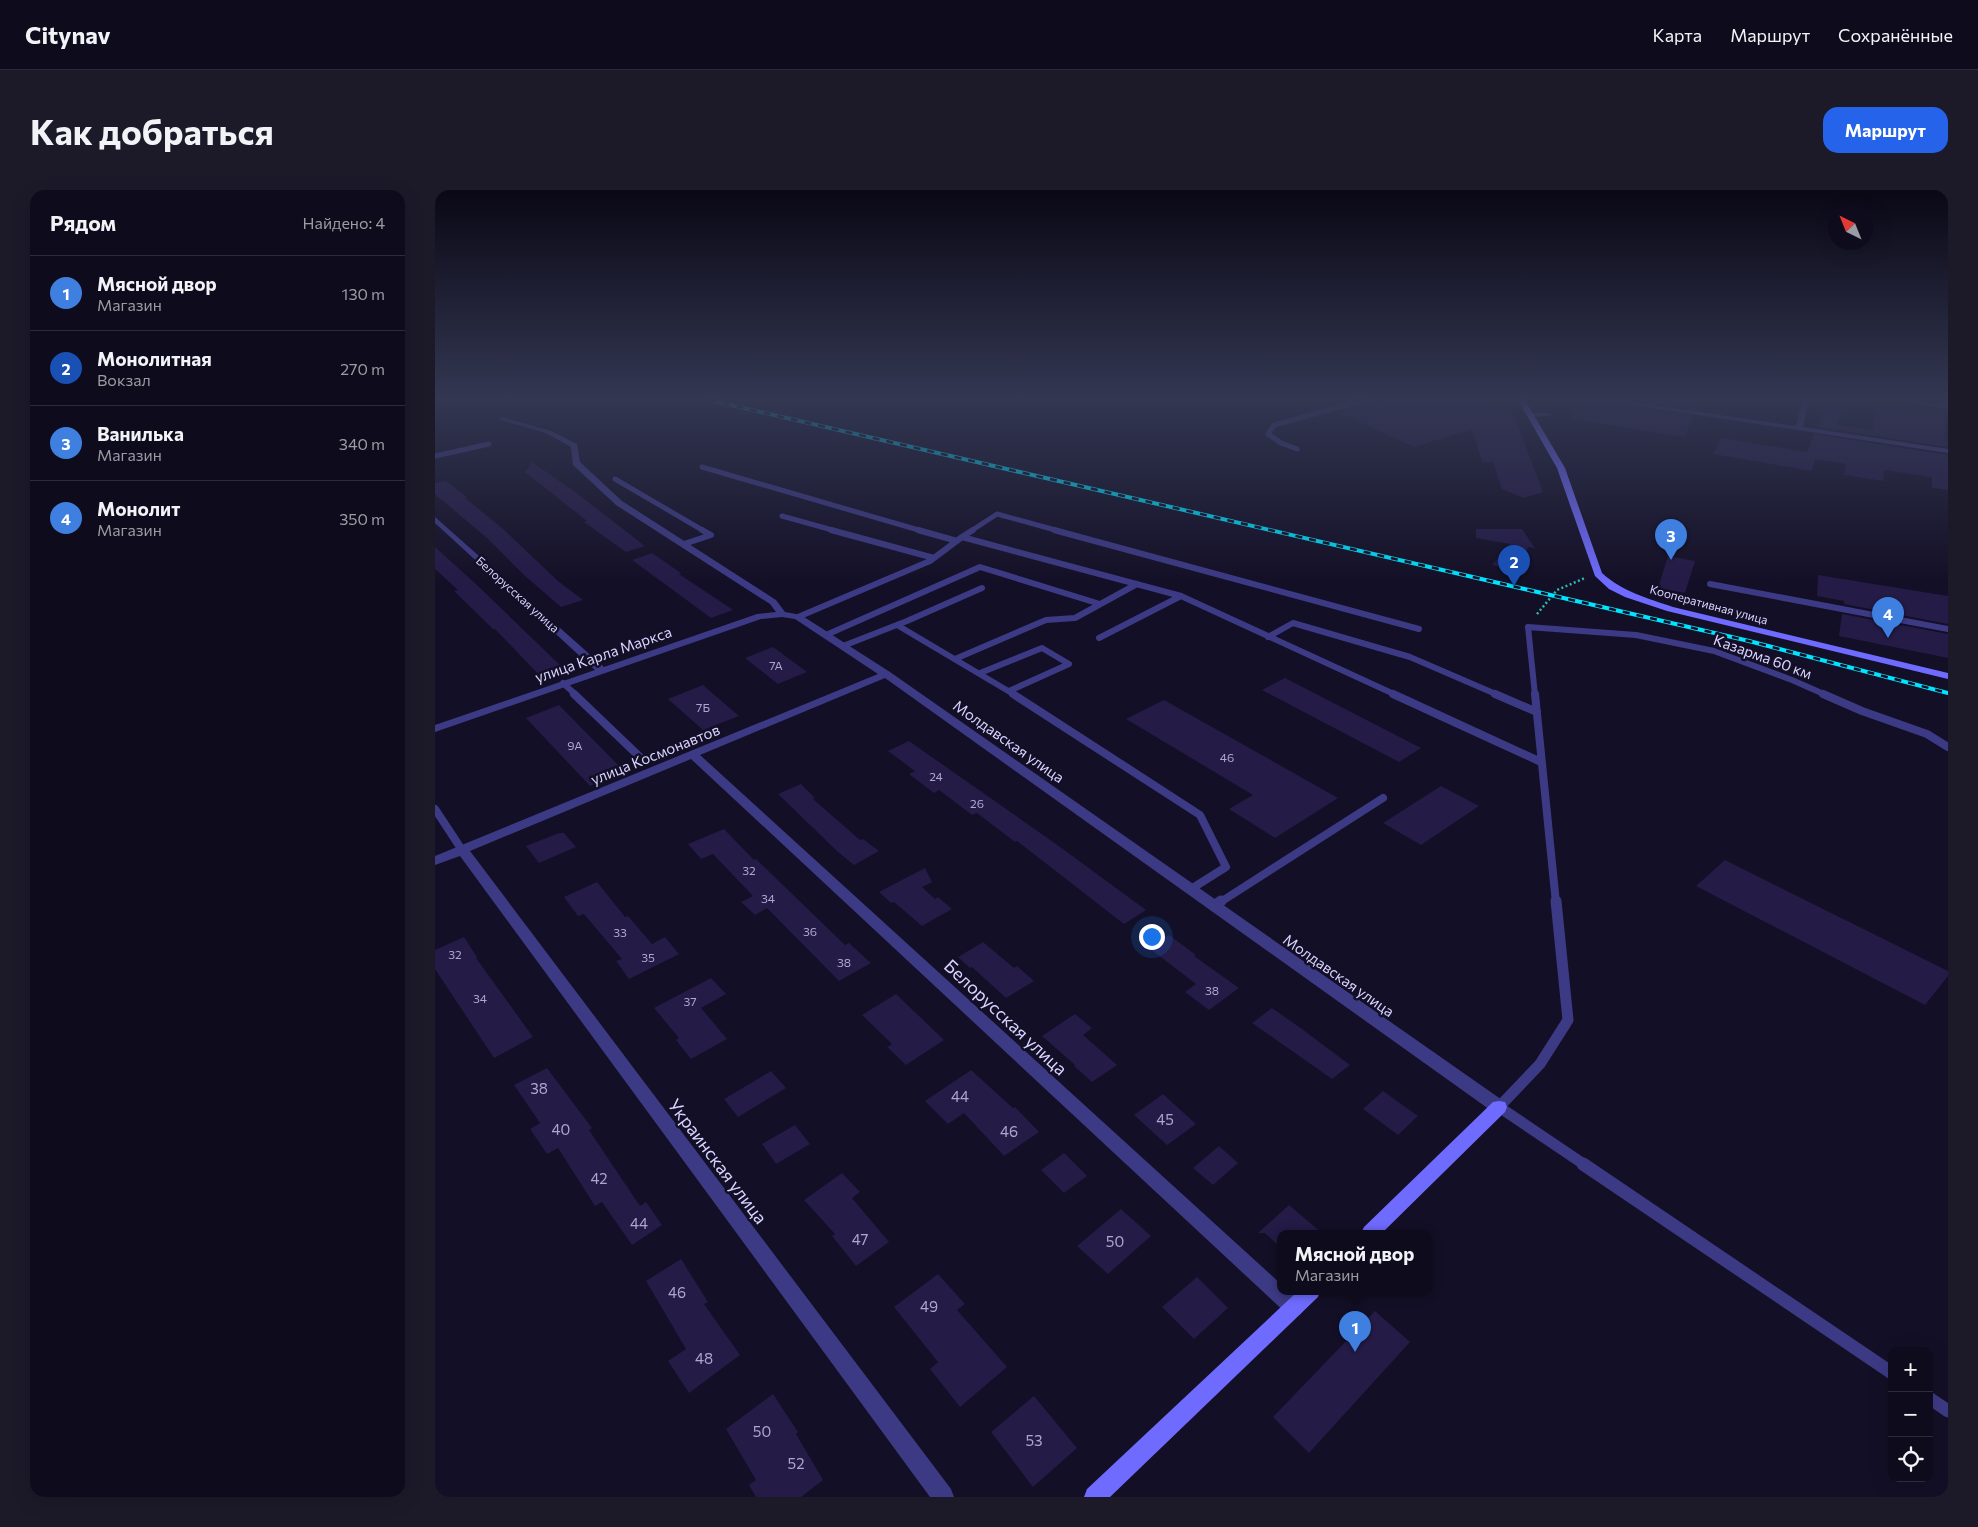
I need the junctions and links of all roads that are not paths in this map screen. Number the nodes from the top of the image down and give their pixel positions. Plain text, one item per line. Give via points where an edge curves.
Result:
1 (576, 461) edge
2 (1557, 461) edge
3 (702, 467) dead end
4 (615, 479) dead end
5 (782, 516) dead end
6 (435, 519) edge
7 (960, 539) junction
8 (684, 544) junction
9 (934, 558) junction
10 (1137, 584) junction
11 (1710, 584) dead end
12 (982, 588) dead end
13 (1181, 596) junction
14 (1101, 604) junction
15 (782, 614) junction
16 (798, 616) junction
17 (897, 625) junction
18 (1419, 628) dead end
19 (1948, 630) edge
20 (825, 634) junction
21 (1268, 637) junction
22 (1099, 638) dead end
23 (843, 646) junction
24 (955, 659) junction
25 (601, 670) junction
26 (980, 673) junction
27 (886, 674) junction
28 (1948, 676) edge
29 (563, 683) junction
30 (1009, 690) junction
31 (1537, 712) junction
32 (435, 729) edge
33 (1948, 747) edge
34 (693, 755) junction
35 (643, 760) dead end
36 (1541, 762) junction
37 (1383, 798) dead end
38 (435, 808) edge
39 (462, 850) junction
40 (435, 861) edge
41 (1191, 889) junction
42 (1213, 906) junction
43 (1499, 1107) junction
44 (1373, 1230) edge
45 (1277, 1292) edge
46 (1280, 1295) edge
47 (1307, 1295) edge
48 (1294, 1308) junction
49 (1888, 1370) edge
50 (1933, 1401) edge
51 (1948, 1411) edge
52 (943, 1497) edge
53 (1095, 1497) edge

1 - 8 street via 619,504
2 - 28 street, Кооперативная улица via 1598,574 1612,587 1670,609
3 - 7 lane
4 - 8 lane via 711,535
5 - 9 lane
6 - 25 street, Белорусская улица
7 - 9 lane
7 - 10 lane
7 - 18 lane via 997,514
8 - 15 street via 773,602
9 - 16 lane
10 - 13 lane
10 - 14 lane
11 - 19 lane
12 - 17 lane
13 - 21 lane
13 - 22 lane
14 - 20 lane via 979,567
14 - 24 lane via 1075,618 1046,620
15 - 16 street, Молдавская улица
15 - 25 street, улица Карла Маркса via 761,616
16 - 20 street, Молдавская улица
17 - 23 lane
17 - 24 lane
20 - 23 street, Молдавская улица
21 - 31 lane via 1293,623 1410,657
21 - 36 lane
23 - 27 street, Молдавская улица
24 - 26 lane
25 - 29 street, улица Карла Маркса
26 - 30 lane
26 - 30 lane via 1041,648 1069,664
27 - 34 street, улица Космонавтов
27 - 41 street, Молдавская улица
29 - 32 street, улица Карла Маркса
29 - 35 lane
30 - 41 lane via 1200,815 1226,867
31 - 33 lane, Казарма 60 км via 1528,627 1575,629 1636,635 1714,651 1792,680 1861,711 1927,734
31 - 36 lane
34 - 39 street, улица Космонавтов
34 - 45 street, Белорусская улица
36 - 43 lane via 1568,1020 1541,1064
37 - 42 lane
38 - 39 lane
39 - 40 street, улица Космонавтов
39 - 52 street, Украинская улица
41 - 42 street, Молдавская улица
42 - 43 street, Молдавская улица
43 - 44 street
43 - 49 lane
46 - 48 street, Белорусская улица
47 - 48 street
48 - 53 street
50 - 51 lane

